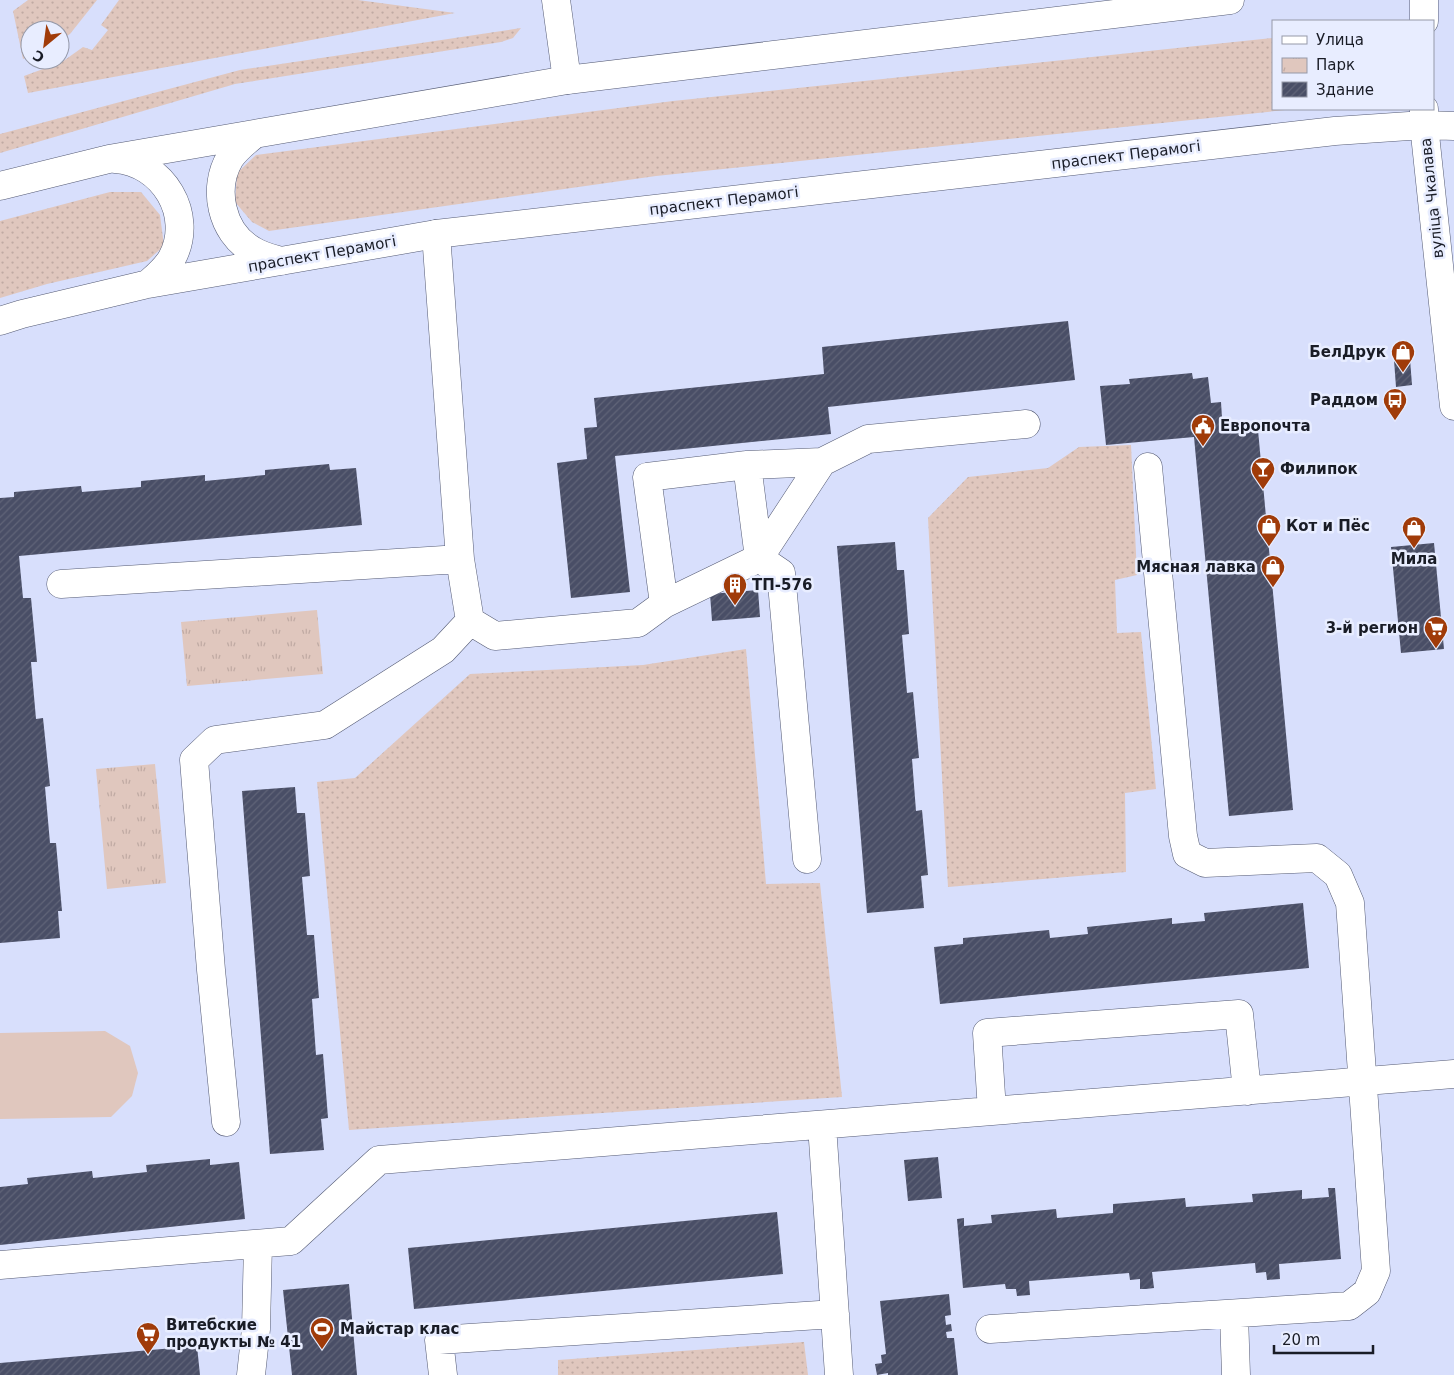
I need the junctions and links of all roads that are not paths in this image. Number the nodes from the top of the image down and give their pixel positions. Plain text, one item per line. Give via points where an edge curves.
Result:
1 (556, 0) edge
2 (1230, 0) edge
3 (1424, 0) edge
4 (1424, 20) edge
5 (567, 80) junction
6 (1424, 117) edge
7 (1454, 126) edge
8 (255, 134) junction
9 (109, 159) junction
10 (0, 186) edge
11 (436, 234) junction
12 (281, 261) junction
13 (148, 284) junction
14 (0, 321) edge
15 (1454, 406) edge
16 (1026, 424) dead end
17 (822, 462) junction
18 (747, 465) junction
19 (1148, 467) dead end
20 (759, 558) junction
21 (460, 559) junction
22 (61, 584) dead end
23 (664, 604) junction
24 (470, 621) junction
25 (807, 859) dead end
26 (1454, 1074) edge
27 (1362, 1081) junction
28 (1247, 1091) junction
29 (992, 1111) junction
30 (226, 1122) dead end
31 (822, 1125) junction
32 (258, 1244) junction
33 (0, 1265) edge
34 (835, 1314) junction
35 (1234, 1314) junction
36 (990, 1329) dead end
37 (251, 1375) edge
38 (443, 1375) edge
39 (839, 1375) edge
40 (1236, 1375) edge

1 - 5 main road
2 - 5 main road
3 - 4 main road
5 - 8 main road
6 - 7 main road, праспект Перамогі
6 - 11 main road, праспект Перамогі via 1335,131
6 - 15 main road, вуліца Чкалава
8 - 9 main road
8 - 12 main road via 230,158 220,192 222,209 237,238 264,257
9 - 10 main road
9 - 13 main road via 138,164 152,172 171,194 176,207 180,225 178,242 172,258
11 - 12 main road, праспект Перамогі
11 - 21 main road
12 - 13 main road, праспект Перамогі
13 - 14 main road, праспект Перамогі
16 - 17 main road via 868,439
17 - 18 main road
17 - 20 main road
18 - 20 main road
18 - 23 main road via 647,477
19 - 27 main road via 1186,854 1205,862 1317,858 1338,875 1350,903
20 - 23 main road
20 - 25 main road via 780,573
21 - 22 main road
21 - 24 main road
23 - 24 main road via 638,623 495,636
24 - 30 main road via 443,650 325,725 215,740 194,760
26 - 27 main road
27 - 28 main road
27 - 35 main road via 1376,1271 1367,1292 1349,1306
28 - 29 main road
28 - 29 main road via 1239,1014 987,1033
29 - 31 main road
31 - 32 main road via 379,1160 291,1241
31 - 34 main road
32 - 33 main road
32 - 37 main road via 256,1329
34 - 38 main road via 439,1340
34 - 39 main road
35 - 36 main road
35 - 40 main road

